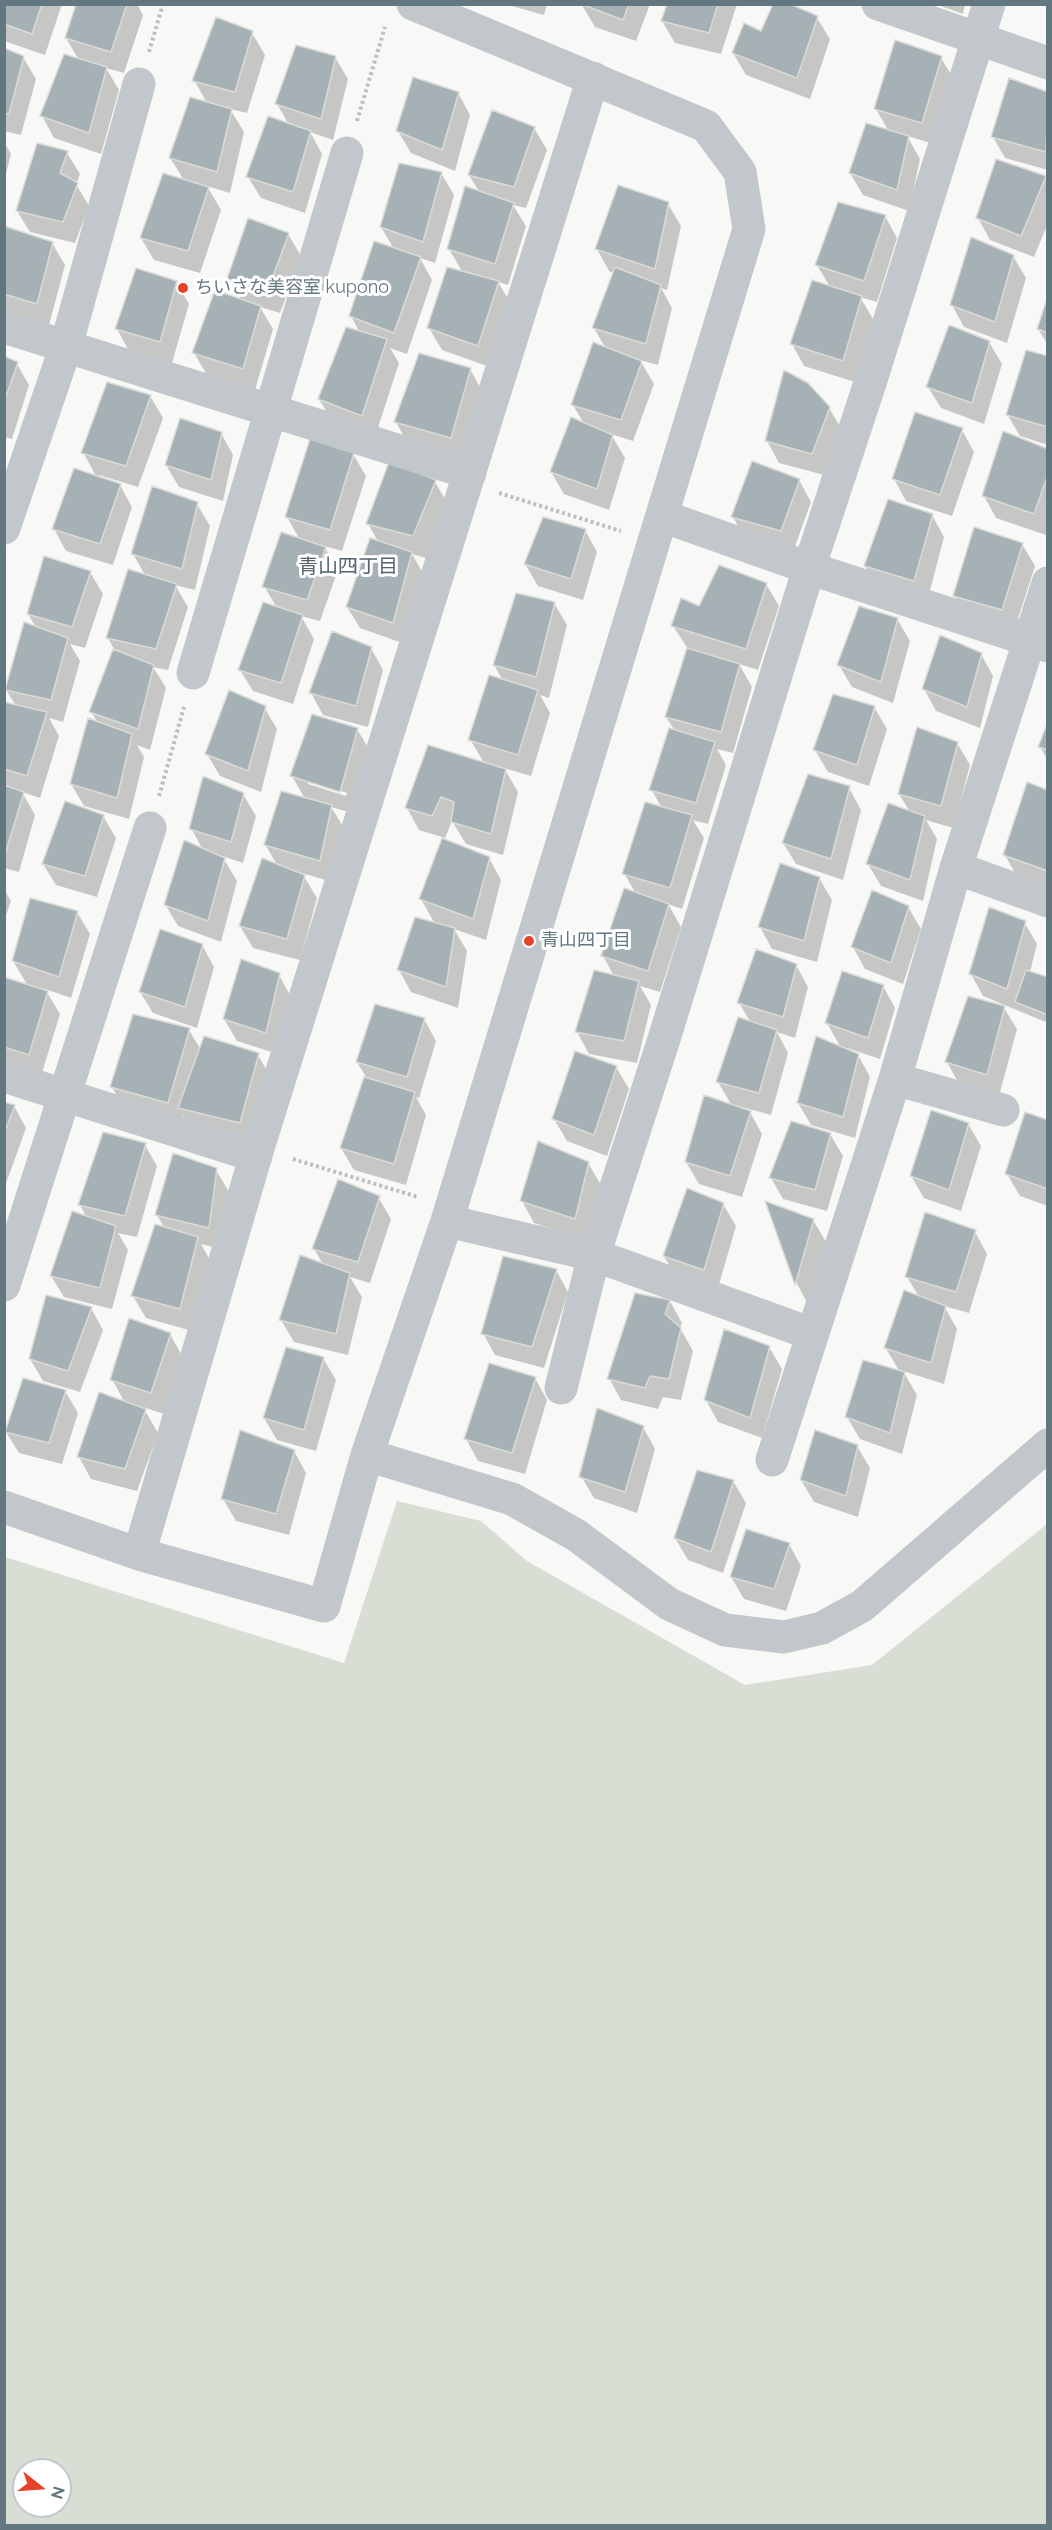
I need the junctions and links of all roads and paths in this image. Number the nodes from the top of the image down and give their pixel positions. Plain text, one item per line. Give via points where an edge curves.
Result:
1 (163, 4) edge
2 (878, 4) edge
3 (989, 4) edge
4 (401, 10) edge
5 (978, 39) junction
6 (1047, 63) edge
7 (593, 78) junction
8 (138, 84) joint
9 (347, 153) joint
10 (4, 327) edge
11 (66, 346) junction
12 (270, 409) junction
13 (468, 478) junction
14 (4, 528) edge
15 (658, 528) junction
16 (809, 568) junction
17 (1047, 582) edge
18 (1038, 644) edge
19 (193, 673) joint
20 (150, 828) joint
21 (956, 868) junction
22 (1047, 901) edge
23 (4, 1076) edge
24 (895, 1079) junction
25 (65, 1097) junction
26 (1003, 1110) dead end
27 (257, 1152) junction
28 (449, 1214) junction
29 (594, 1255) junction
30 (4, 1286) edge
31 (812, 1334) junction
32 (561, 1388) dead end
33 (1047, 1445) edge
34 (367, 1455) junction
35 (772, 1460) dead end
36 (4, 1507) edge
37 (139, 1554) junction

1 - 8 path
2 - 5 street
3 - 5 street
4 - 7 street
4 - 9 path
5 - 6 street
5 - 16 street
7 - 13 street
7 - 15 street via 706,126 740,172 749,229
8 - 11 street
9 - 12 street
10 - 11 street
11 - 12 street
11 - 14 street
12 - 13 street
12 - 19 street
13 - 15 path
13 - 27 street
15 - 16 street
15 - 28 street
16 - 18 street
16 - 29 street
17 - 18 street
18 - 21 street
19 - 20 path
20 - 25 street
21 - 22 street
21 - 24 street
23 - 25 street
24 - 26 street
24 - 31 street
25 - 27 street
25 - 30 street
27 - 28 path
27 - 37 street
28 - 29 street
28 - 34 street
29 - 31 street
29 - 32 street
31 - 35 street
33 - 34 street via 862,1606 822,1628 784,1637 725,1630 669,1604 576,1535 512,1499
34 - 37 street via 324,1606
36 - 37 street

